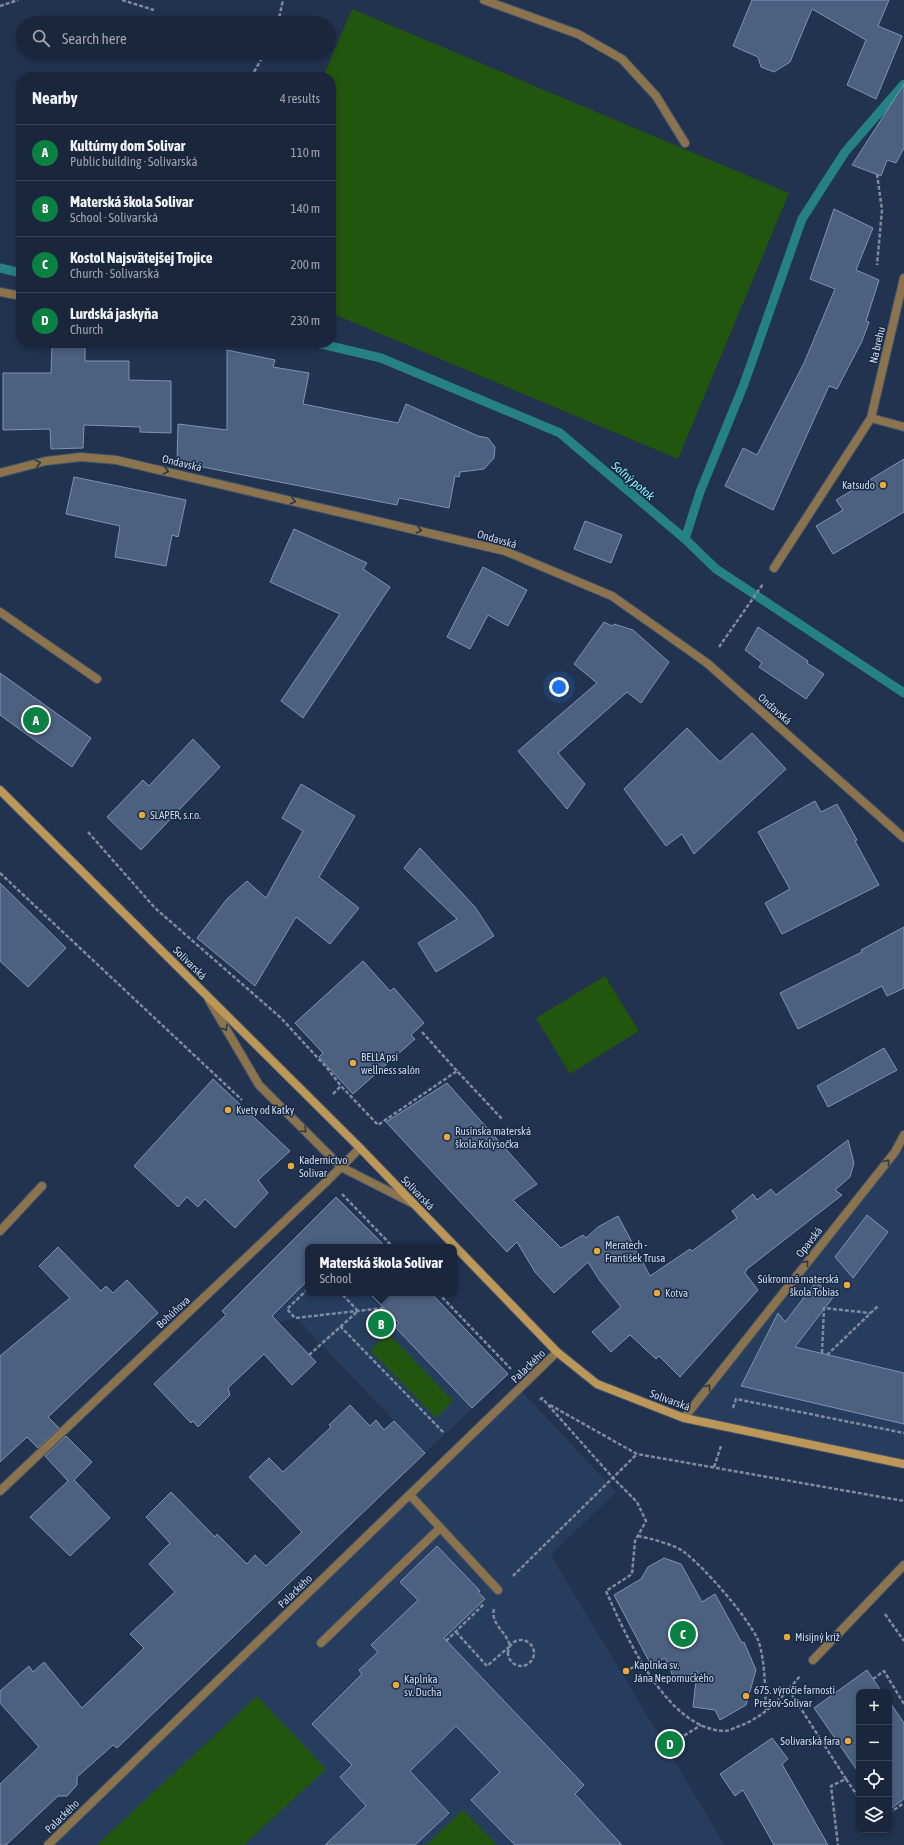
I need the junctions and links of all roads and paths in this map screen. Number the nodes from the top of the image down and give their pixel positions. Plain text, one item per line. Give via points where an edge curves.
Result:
1 (18, 0) edge
2 (122, 0) edge
3 (283, 0) edge
4 (484, 0) edge
5 (0, 6) edge
6 (154, 10) dead end
7 (280, 16) edge
8 (261, 60) edge
9 (254, 72) edge
10 (685, 143) dead end
11 (877, 174) dead end
12 (877, 265) dead end
13 (904, 278) edge
14 (0, 292) edge
15 (16, 295) edge
16 (871, 418) junction
17 (904, 427) edge
18 (0, 473) edge
19 (774, 568) joint
20 (0, 612) edge
21 (706, 664) junction
22 (97, 679) dead end
23 (0, 790) edge
24 (88, 832) dead end
25 (904, 838) edge
26 (0, 873) edge
27 (206, 994) junction
28 (422, 1032) dead end
29 (458, 1071) junction
30 (341, 1086) dead end
31 (247, 1104) dead end
32 (503, 1120) dead end
33 (378, 1125) dead end
34 (904, 1135) edge
35 (360, 1148) junction
36 (341, 1168) junction
37 (328, 1180) junction
38 (42, 1186) dead end
39 (415, 1205) junction
40 (0, 1231) edge
41 (389, 1243) edge
42 (453, 1244) edge
43 (457, 1248) edge
44 (305, 1292) edge
45 (344, 1296) edge
46 (878, 1306) dead end
47 (384, 1308) dead end
48 (358, 1311) junction
49 (870, 1313) junction
50 (340, 1326) junction
51 (557, 1352) junction
52 (822, 1353) dead end
53 (309, 1355) dead end
54 (827, 1355) dead end
55 (542, 1398) dead end
56 (684, 1418) junction
57 (445, 1434) dead end
58 (637, 1454) dead end
59 (904, 1464) edge
60 (613, 1478) junction
61 (0, 1491) edge
62 (410, 1495) junction
63 (440, 1528) junction
64 (638, 1536) junction
65 (904, 1565) edge
66 (498, 1590) junction
67 (873, 1597) junction
68 (456, 1632) junction
69 (446, 1641) dead end
70 (904, 1641) edge
71 (321, 1643) dead end
72 (510, 1646) junction
73 (813, 1660) joint
74 (642, 1662) junction
75 (630, 1669) dead end
76 (873, 1679) dead end
77 (789, 1690) junction
78 (904, 1704) edge
79 (766, 1710) junction
80 (701, 1725) junction
81 (674, 1742) dead end
82 (846, 1778) junction
83 (858, 1797) edge
84 (904, 1803) edge
85 (892, 1811) edge
86 (48, 1845) edge
87 (838, 1845) edge

1 - 5 path
2 - 6 path
3 - 7 path
4 - 10 street via 578,34 622,59 656,96
8 - 9 path
11 - 12 path via 882,210
13 - 16 street, Na brehu
14 - 15 street
16 - 17 street
16 - 19 street, Na brehu
18 -> 21 street, Ondavská via 46,461 81,457 116,460 505,551 612,596
19 - 21 path
20 - 22 street
21 - 25 street, Ondavská
23 - 27 street, Solivarská
24 - 30 path via 155,908 281,1018
26 - 31 path
27 - 35 street, Solivarská
27 -> 36 street via 259,1085
28 - 29 path
29 - 32 path
29 - 33 path
56 -> 34 street, Opavská via 895,1152
35 - 36 street, Bohúňova
35 - 39 street, Solivarská
36 - 37 street, Bohúňova
36 - 39 street
37 - 41 path
37 - 61 street, Bohúňova
38 - 40 street
39 - 42 street, Solivarská
43 - 51 street, Solivarská
44 - 48 path via 287,1309 296,1318
45 - 48 path
46 - 49 path
47 - 48 path
48 - 50 path
49 - 52 path via 824,1308
49 - 54 path
50 - 53 path
50 - 57 path
51 - 56 street, Solivarská via 597,1384
51 - 62 street, Palackého
55 - 60 path
56 - 59 street, Solivarská
58 - 60 path
60 - 64 path via 638,1502 646,1521
60 - 66 path
62 - 63 street
62 - 86 street, Palackého
63 - 66 street
63 - 71 street
64 - 74 path via 634,1541 632,1574 606,1591
64 - 79 path via 683,1551 715,1582 746,1620 758,1641 764,1674
65 - 67 street
66 - 68 path
66 - 72 path via 492,1614 497,1627 508,1639
67 - 70 path
67 - 73 street
68 - 69 path
68 - 72 path via 487,1666
72 - 72 path via 516,1641 528,1642 534,1652 529,1664 520,1666 512,1662 508,1655
73 - 77 path
74 - 75 path
74 - 80 path via 657,1688 679,1711
76 - 78 path via 884,1671
77 - 79 path
77 - 82 path
79 - 80 path via 750,1723 726,1731
80 - 81 path
82 - 83 path
82 - 87 path via 831,1786
84 - 85 path

